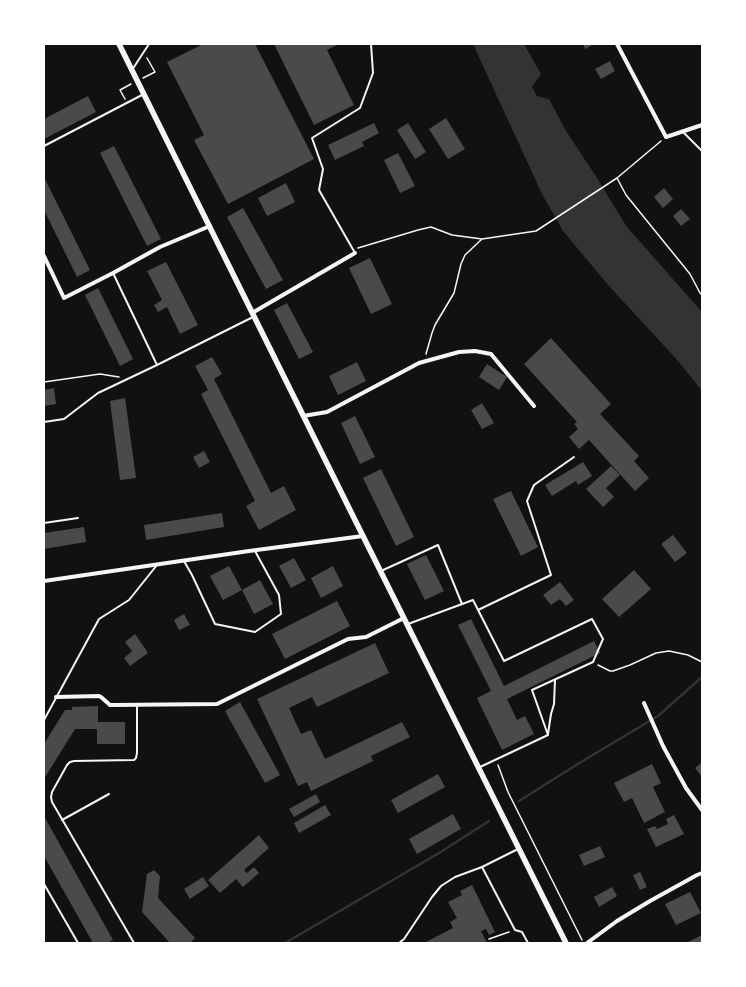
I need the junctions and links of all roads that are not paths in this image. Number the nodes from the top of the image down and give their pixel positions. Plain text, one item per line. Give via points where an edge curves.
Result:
1 (119, 44) edge
2 (148, 44) edge
3 (371, 44) edge
4 (617, 44) edge
5 (132, 72) junction
6 (143, 94) junction
7 (702, 125) edge
8 (683, 132) junction
9 (44, 146) edge
10 (702, 151) edge
11 (210, 226) junction
12 (354, 251) joint
13 (44, 256) edge
14 (113, 273) junction
15 (253, 315) junction
16 (157, 365) junction
17 (534, 406) dead end
18 (303, 416) junction
19 (44, 422) edge
20 (574, 457) dead end
21 (78, 518) dead end
22 (44, 523) edge
23 (363, 536) junction
24 (255, 551) junction
25 (184, 561) junction
26 (157, 565) junction
27 (380, 571) junction
28 (44, 581) edge
29 (462, 604) junction
30 (478, 610) junction
31 (404, 618) junction
32 (407, 625) junction
33 (555, 680) junction
34 (56, 697) junction
35 (644, 703) dead end
36 (137, 705) junction
37 (44, 720) edge
38 (548, 735) junction
39 (479, 768) junction
40 (109, 794) dead end
41 (702, 810) edge
42 (62, 820) junction
43 (519, 848) junction
44 (482, 867) junction
45 (702, 873) edge
46 (44, 884) edge
47 (592, 941) edge
48 (78, 943) edge
49 (134, 943) edge
50 (399, 943) edge
51 (528, 943) edge
52 (566, 943) edge
53 (585, 943) edge

1 - 5 main road
2 - 5 lane
3 - 12 lane via 373,73 360,108 312,138 323,169 319,190
4 - 8 street via 666,137
5 - 6 main road
6 - 9 lane
6 - 11 main road
7 - 8 street
8 - 10 lane
11 - 14 street via 160,247
11 - 15 main road
12 - 15 street
13 - 14 street via 64,298
14 - 16 lane
15 - 16 lane
15 - 18 main road
16 - 19 lane via 98,393 64,419
17 - 18 street via 491,354 475,351 459,352 419,363 327,412
18 - 23 main road
20 - 30 lane via 534,485 527,501 551,575
21 - 22 lane
23 - 24 street
23 - 27 main road
24 - 25 street
24 - 25 lane via 279,595 281,614 256,632 215,624
25 - 26 street
26 - 28 street
26 - 34 lane via 129,600 99,619
27 - 29 lane via 438,545
27 - 31 main road
29 - 30 lane via 473,600
29 - 32 lane
30 - 33 lane via 504,661 592,619 603,639 593,662
31 - 32 main road
31 - 36 street via 366,637 348,640 217,704
32 - 39 main road
33 - 38 lane via 554,704
33 - 38 lane via 532,690
34 - 36 street via 99,696 110,704
34 - 37 lane
35 - 41 street via 666,752
36 - 42 lane via 136,758 130,761 70,762 51,797
38 - 39 lane
39 - 43 main road
40 - 42 lane
42 - 49 lane
43 - 44 lane
43 - 52 main road
44 - 50 lane via 455,877 441,886
44 - 51 lane via 515,930 522,932
45 - 47 street via 650,900
46 - 48 lane
47 - 53 street

